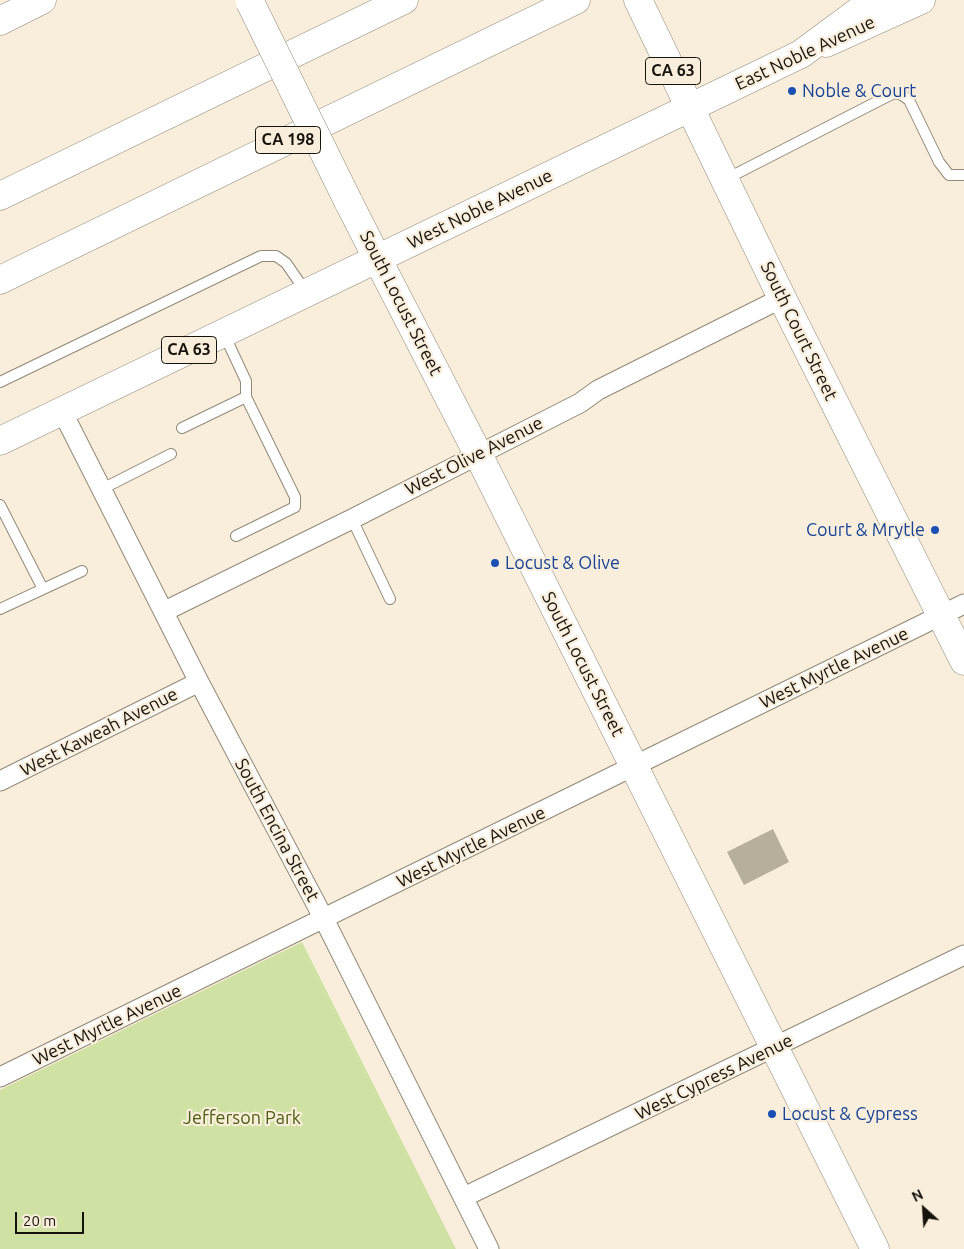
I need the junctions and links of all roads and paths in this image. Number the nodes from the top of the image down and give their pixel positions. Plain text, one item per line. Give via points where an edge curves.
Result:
1 (42, 0) edge
2 (404, 0) edge
3 (576, 0) edge
4 (638, 0) edge
5 (874, 0) edge
6 (921, 0) edge
7 (250, 1) edge
8 (0, 20) edge
9 (802, 54) junction
10 (690, 108) junction
11 (964, 175) edge
12 (725, 180) junction
13 (0, 196) edge
14 (377, 258) junction
15 (0, 280) edge
16 (306, 292) junction
17 (782, 298) junction
18 (224, 333) junction
19 (0, 382) edge
20 (246, 397) junction
21 (62, 411) junction
22 (182, 428) dead end
23 (0, 441) edge
24 (171, 454) dead end
25 (478, 454) junction
26 (102, 489) junction
27 (0, 505) edge
28 (352, 519) junction
29 (236, 536) dead end
30 (82, 571) dead end
31 (43, 589) junction
32 (390, 599) dead end
33 (0, 609) edge
34 (953, 609) edge
35 (165, 611) junction
36 (964, 661) edge
37 (199, 682) junction
38 (634, 767) junction
39 (0, 781) edge
40 (324, 919) junction
41 (964, 955) edge
42 (775, 1047) junction
43 (0, 1077) edge
44 (464, 1197) junction
45 (489, 1249) edge
46 (875, 1249) edge

1 - 8 main road
2 - 13 main road
3 - 15 main road, CA 198
4 - 10 main road, South Court Street / CA 63
5 - 9 main road
6 - 9 main road, East Noble Avenue
7 - 14 main road, South Locust Street, bridge
9 - 10 main road, East Noble Avenue
10 - 12 main road, South Court Street
10 - 14 main road, West Noble Avenue / CA 63
11 - 12 lane via 949,175 939,162 910,100 894,93
12 - 17 main road, South Court Street
14 - 16 main road, West Noble Avenue / CA 63
14 - 25 main road, South Locust Street
16 - 18 main road, West Noble Avenue / CA 63
16 - 19 lane via 286,263 276,256 261,256
17 - 25 street, West Olive Avenue
17 - 34 main road, South Court Street
18 - 20 lane via 246,381
18 - 21 main road, West Noble Avenue / CA 63
20 - 22 lane
20 - 29 lane via 296,497 295,507
21 - 23 main road, West Noble Avenue / CA 63
21 - 26 street, South Encina Street
24 - 26 lane
25 - 28 street, West Olive Avenue
25 - 38 main road, South Locust Street
26 - 35 street, South Encina Street
27 - 31 lane
28 - 32 lane
28 - 35 street, West Olive Avenue
30 - 31 lane
31 - 33 lane
34 - 36 main road, South Court Street
34 - 38 street, West Myrtle Avenue
35 - 37 street, South Encina Street
37 - 39 street, West Kaweah Avenue
37 - 40 street, South Encina Street
38 - 40 street, West Myrtle Avenue
38 - 42 main road, South Locust Street
40 - 43 street, West Myrtle Avenue
40 - 44 street, South Encina Street
41 - 42 street, West Cypress Avenue
42 - 44 street, West Cypress Avenue
42 - 46 main road, South Locust Street
44 - 45 street, South Encina Street

